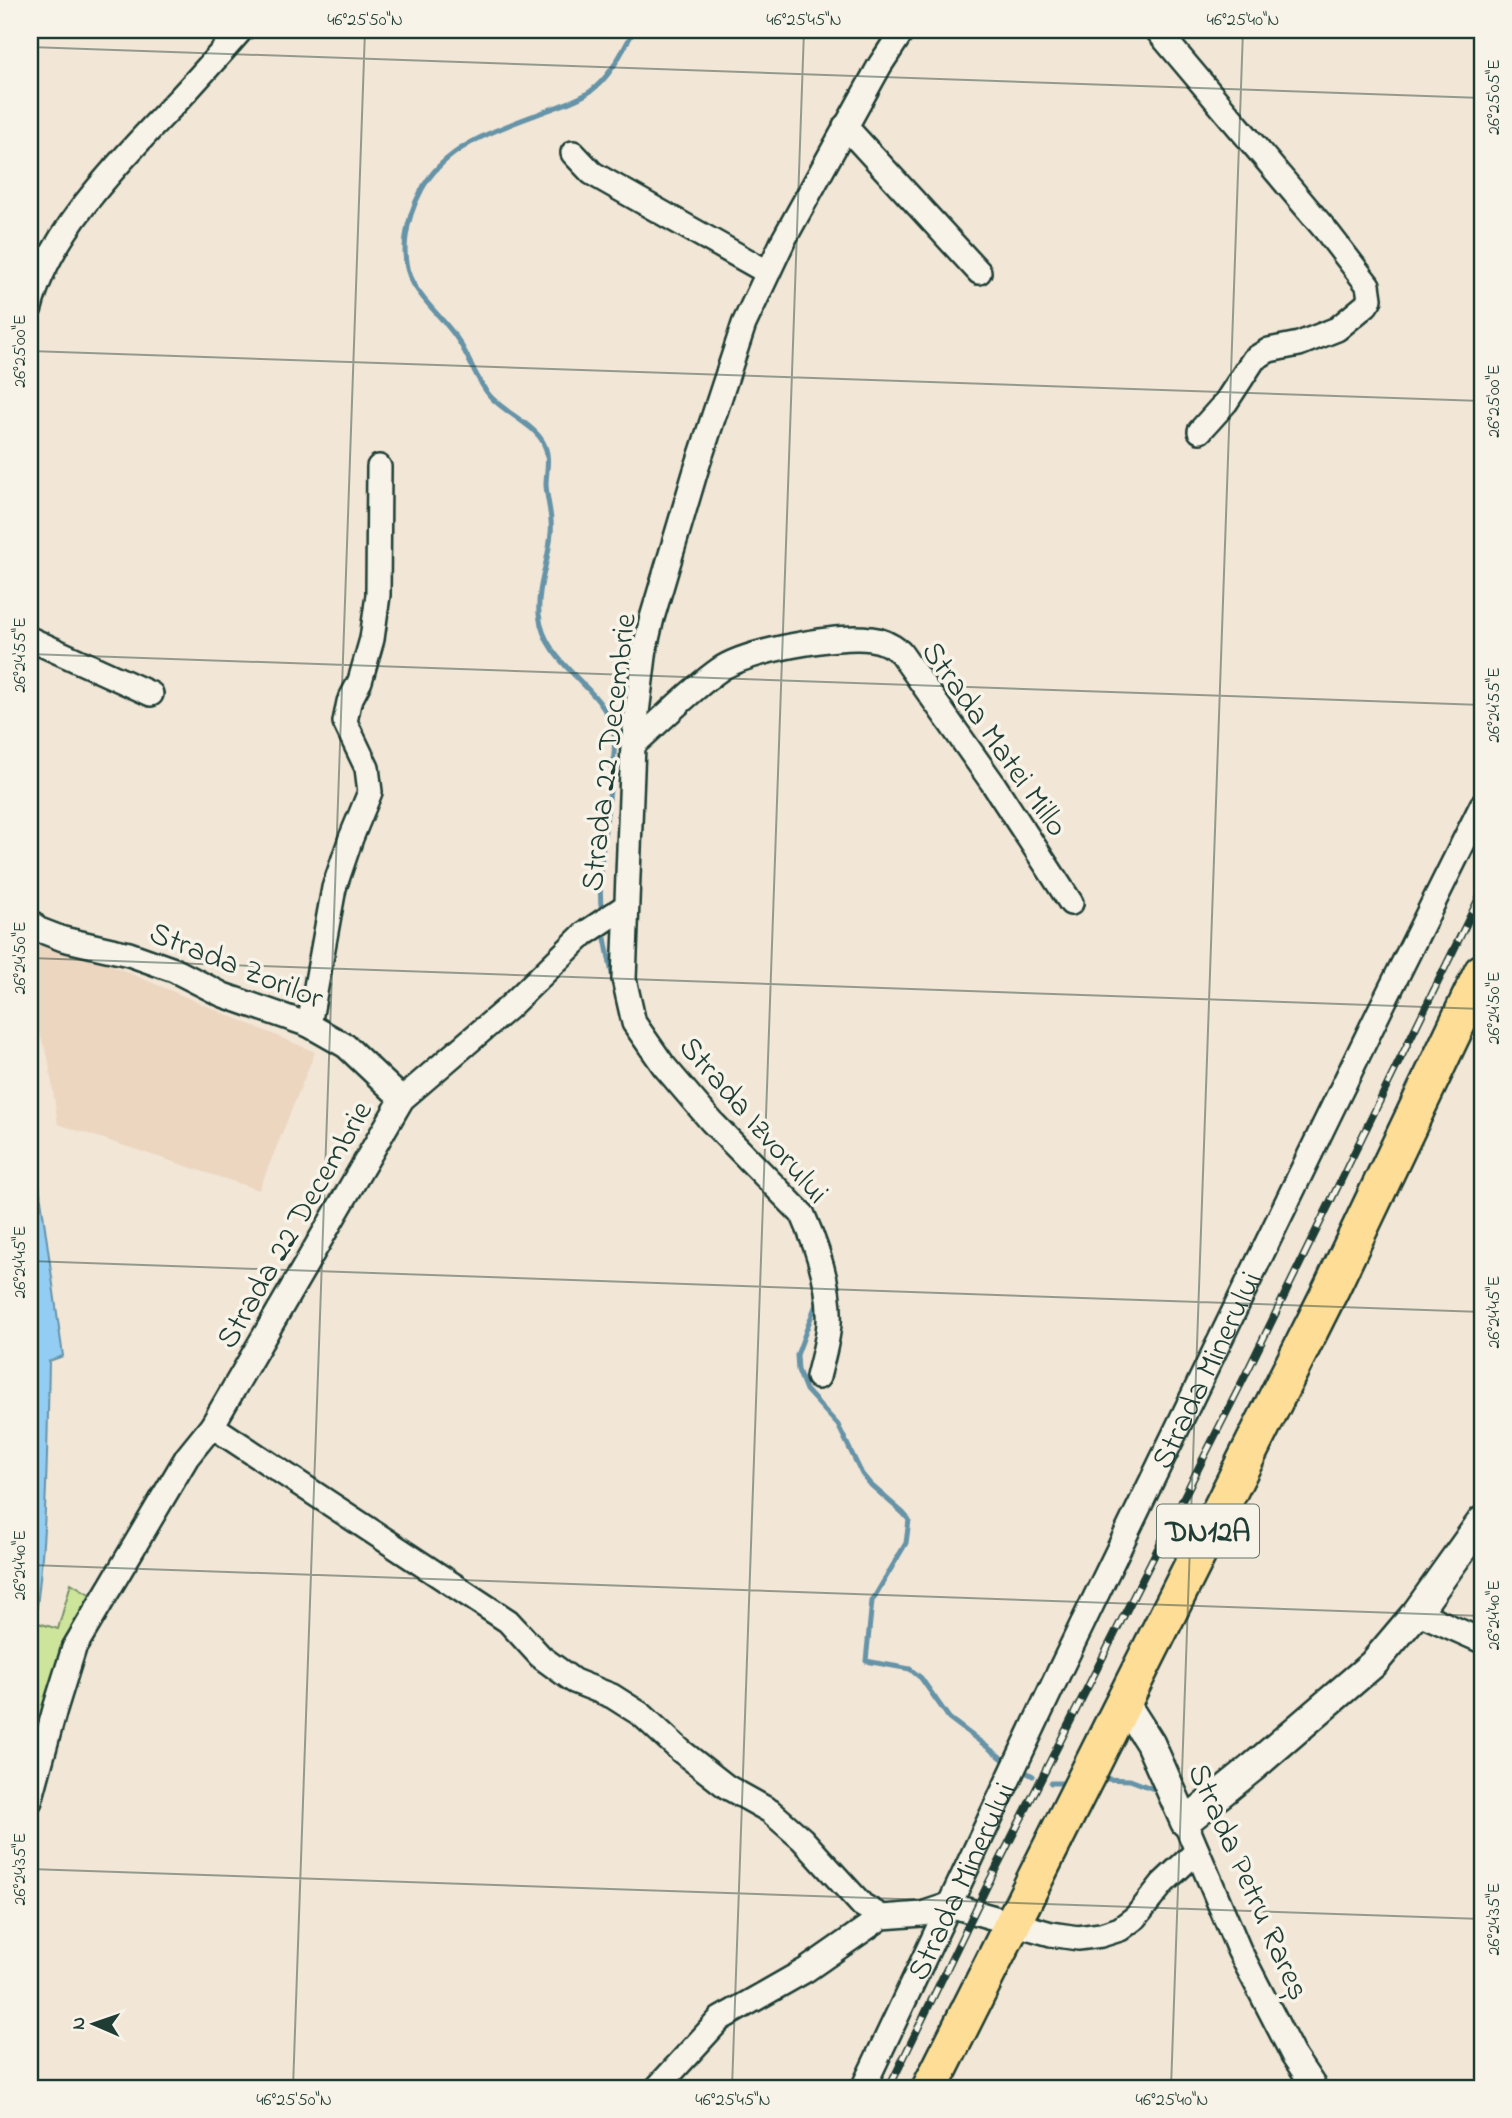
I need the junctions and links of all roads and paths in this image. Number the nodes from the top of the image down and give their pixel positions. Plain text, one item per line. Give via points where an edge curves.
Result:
1 (241, 30) edge
2 (903, 30) edge
3 (1157, 30) edge
4 (845, 126) junction
5 (573, 153) dead end
6 (767, 272) junction
7 (979, 272) dead end
8 (30, 307) edge
9 (1200, 431) dead end
10 (379, 467) dead end
11 (30, 639) edge
12 (151, 694) dead end
13 (633, 745) junction
14 (1482, 805) edge
15 (1071, 903) dead end
16 (610, 916) junction
17 (30, 921) edge
18 (1482, 972) edge
19 (309, 1026) junction
20 (402, 1099) junction
21 (818, 1377) dead end
22 (212, 1426) junction
23 (1482, 1521) edge
24 (1417, 1612) junction
25 (1482, 1641) edge
26 (1124, 1702) junction
27 (30, 1801) edge
28 (1185, 1822) junction
29 (1197, 1851) junction
30 (949, 1905) junction
31 (882, 1917) junction
32 (1013, 1922) junction
33 (657, 2088) edge
34 (863, 2088) edge
35 (930, 2088) edge
36 (1315, 2088) edge

1 - 8 street via 93,195 53,251
2 - 4 street, Strada 22 Decembrie
3 - 9 street via 1328,233 1371,292 1366,305 1337,329 1254,359
4 - 6 street, Strada 22 Decembrie
4 - 7 street
5 - 6 street via 592,173
6 - 13 street, Strada 22 Decembrie via 732,358 662,581 645,648
10 - 19 street via 378,595 372,639 345,722 367,768 370,792 334,888
11 - 12 street
13 - 15 street, Strada Matei Millo via 718,670 737,659 855,638 889,644 900,652 992,782
13 - 16 street, Strada 22 Decembrie
14 - 30 street, Strada Minerului
16 - 20 street, Strada 22 Decembrie via 584,934 508,1008
16 - 21 street, Strada Izvorului via 634,1023 711,1121 803,1215 826,1286 829,1322
17 - 19 street, Strada Zorilor via 37,929 63,939 129,954
18 - 26 main road, Strada Minerului / DN12A via 1332,1287
19 - 20 street, Strada Zorilor via 346,1045
20 - 22 street, Strada 22 Decembrie
22 - 27 street, Strada 22 Decembrie via 181,1467 74,1648
22 - 31 street via 508,1621 541,1657 574,1681 612,1696 642,1715 727,1787 770,1811 862,1905
23 - 24 street
24 - 25 street
24 - 28 street via 1373,1664
26 - 28 street, Strada Petru Rareș via 1150,1743
26 - 32 main road, Strada Minerului / DN12A
28 - 29 street, Strada Petru Rareș
29 - 32 street via 1120,1929 1078,1938
29 - 36 street, Strada Petru Rareș via 1239,1950
30 - 31 street via 922,1914
30 - 32 street
30 - 34 street, Strada Minerului
31 - 33 street via 806,1970 720,2019
32 - 35 main road, Strada Minerului / DN12A

